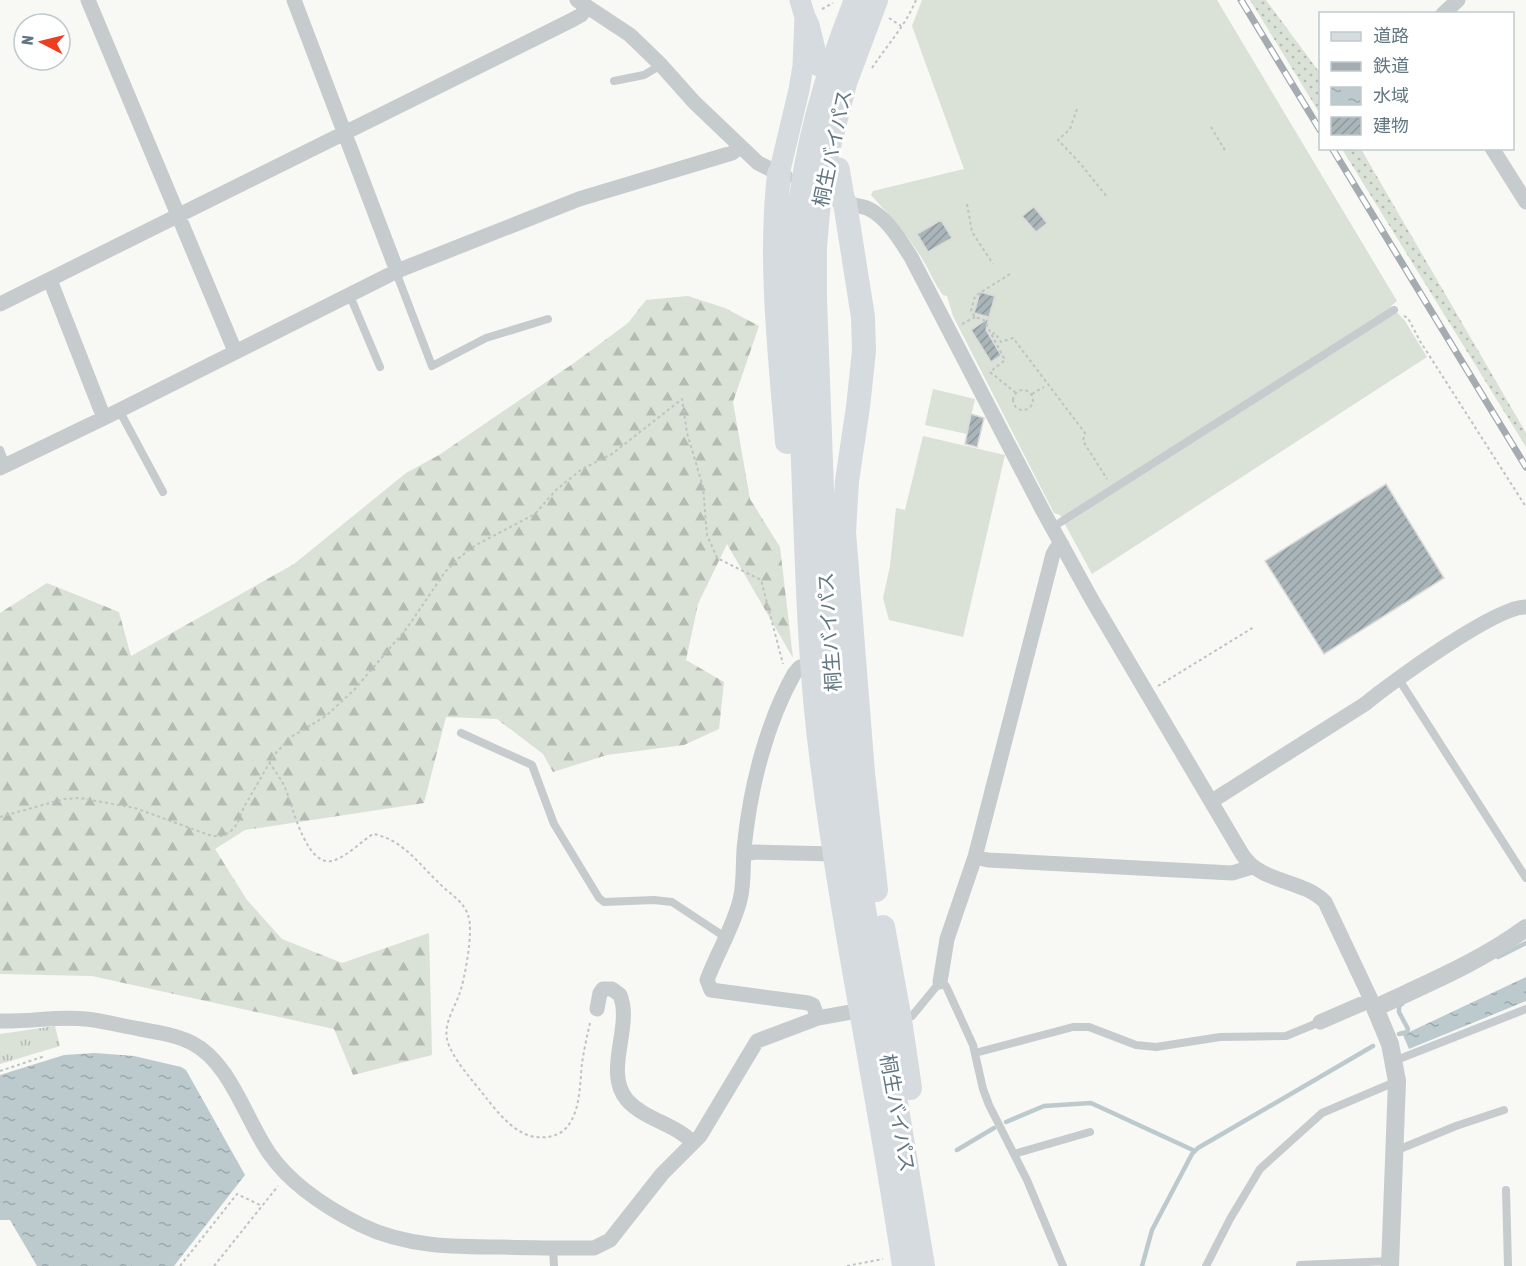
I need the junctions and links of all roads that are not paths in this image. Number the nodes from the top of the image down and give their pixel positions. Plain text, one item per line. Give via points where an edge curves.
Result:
1 (88, 0) edge
2 (294, 0) edge
3 (1458, 0) edge
4 (847, 2) edge
5 (582, 3) edge
6 (883, 9) edge
7 (806, 10) edge
8 (1445, 12) edge
9 (661, 65) junction
10 (819, 66) dead end
11 (614, 81) dead end
12 (344, 131) junction
13 (740, 147) junction
14 (1493, 150) edge
15 (839, 168) dead end
16 (786, 176) junction
17 (840, 202) junction
18 (1526, 202) edge
19 (177, 215) junction
20 (397, 271) junction
21 (50, 280) junction
22 (350, 296) junction
23 (0, 304) edge
24 (1394, 310) road end
25 (548, 319) dead end
26 (235, 351) junction
27 (380, 367) dead end
28 (119, 410) junction
29 (104, 418) junction
30 (0, 450) edge
31 (3, 466) edge
32 (163, 492) dead end
33 (1053, 528) junction
34 (1062, 545) junction
35 (1526, 607) edge
36 (809, 616) junction
37 (803, 669) junction
38 (1398, 678) junction
39 (460, 733) dead end
40 (1212, 801) junction
41 (744, 854) junction
42 (834, 854) junction
43 (975, 857) junction
44 (1252, 867) junction
45 (1526, 878) edge
46 (1526, 928) edge
47 (725, 937) junction
48 (940, 982) junction
49 (1373, 1004) junction
50 (597, 1009) road end
51 (1526, 1009) edge
52 (862, 1010) junction
53 (818, 1018) junction
54 (900, 1020) junction
55 (0, 1021) edge
56 (1320, 1022) joint
57 (975, 1053) junction
58 (1394, 1061) junction
59 (1397, 1082) junction
60 (1504, 1110) dead end
61 (1090, 1132) dead end
62 (693, 1143) junction
63 (1395, 1151) junction
64 (1014, 1154) junction
65 (1506, 1190) dead end
66 (915, 1216) junction
67 (553, 1248) junction
68 (910, 1262) edge
69 (1390, 1264) edge
70 (1300, 1265) edge
71 (554, 1266) edge
72 (1063, 1266) edge
73 (1206, 1266) edge
74 (1508, 1266) edge

1 - 19 street
2 - 12 street
3 - 8 street
4 - 36 highway, 桐生バイパス via 812,131 798,226 797,308
5 - 9 street via 622,28
5 - 12 street via 581,15 572,20
6 - 66 highway, 桐生バイパス via 845,83 826,158 815,247 815,300 830,663 843,782
7 - 10 main road
7 - 16 main road via 803,66
9 - 11 lane via 644,75
9 - 13 street
12 - 19 street
12 - 20 street
13 - 16 street via 758,163
13 - 20 street via 732,153 579,199
14 - 18 street
15 - 17 main road
16 - 36 highway via 774,227 777,323 798,568
17 - 33 street via 874,212 911,257
17 - 54 highway via 863,319 864,351 844,510 845,563 869,836
19 - 21 street
19 - 26 street
20 - 22 street
20 - 25 lane via 432,366 486,338
21 - 23 street
21 - 29 street
22 - 26 street
22 - 27 lane
24 - 33 lane
26 - 28 street
28 - 29 street
28 - 32 lane
29 - 31 street
30 - 31 lane
33 - 34 street
34 - 40 street
34 - 43 street via 1053,554
35 - 38 street via 1493,617
36 - 37 highway, 桐生バイパス
37 - 41 street via 770,727 761,756
37 - 42 highway, 桐生バイパス
38 - 40 street via 1365,704
38 - 45 lane
39 - 47 lane via 532,765 555,824 604,902 672,902
40 - 44 street
41 - 42 street
41 - 47 street via 740,900
42 - 52 highway, 桐生バイパス
43 - 44 street via 1232,873
43 - 48 street via 947,939
44 - 49 street via 1304,887 1325,902
46 - 49 street via 1453,972
47 - 53 street via 707,980 711,990 808,1003 813,1005
48 - 54 lane via 912,1016
48 - 57 lane via 946,986
49 - 56 street
49 - 58 street
50 - 62 street via 603,989 620,995 623,1008 618,1081 628,1102
51 - 58 lane
52 - 53 street
52 - 68 highway, 桐生バイパス
53 - 62 street via 757,1041 706,1129
54 - 66 highway via 919,1185
55 - 67 street via 87,1019 194,1044 222,1071 254,1130 287,1174 338,1213 400,1239 450,1246
56 - 57 lane via 1286,1036 1220,1037 1156,1047 1136,1045 1089,1027 1073,1027
57 - 64 lane via 982,1089
58 - 59 street
59 - 63 street
59 - 73 lane via 1322,1113 1260,1169
60 - 63 lane
61 - 64 lane
62 - 67 street via 662,1174 605,1244 594,1248
63 - 69 street
64 - 72 lane
65 - 74 lane
66 - 68 highway, 桐生バイパス
67 - 71 lane
69 - 70 lane

